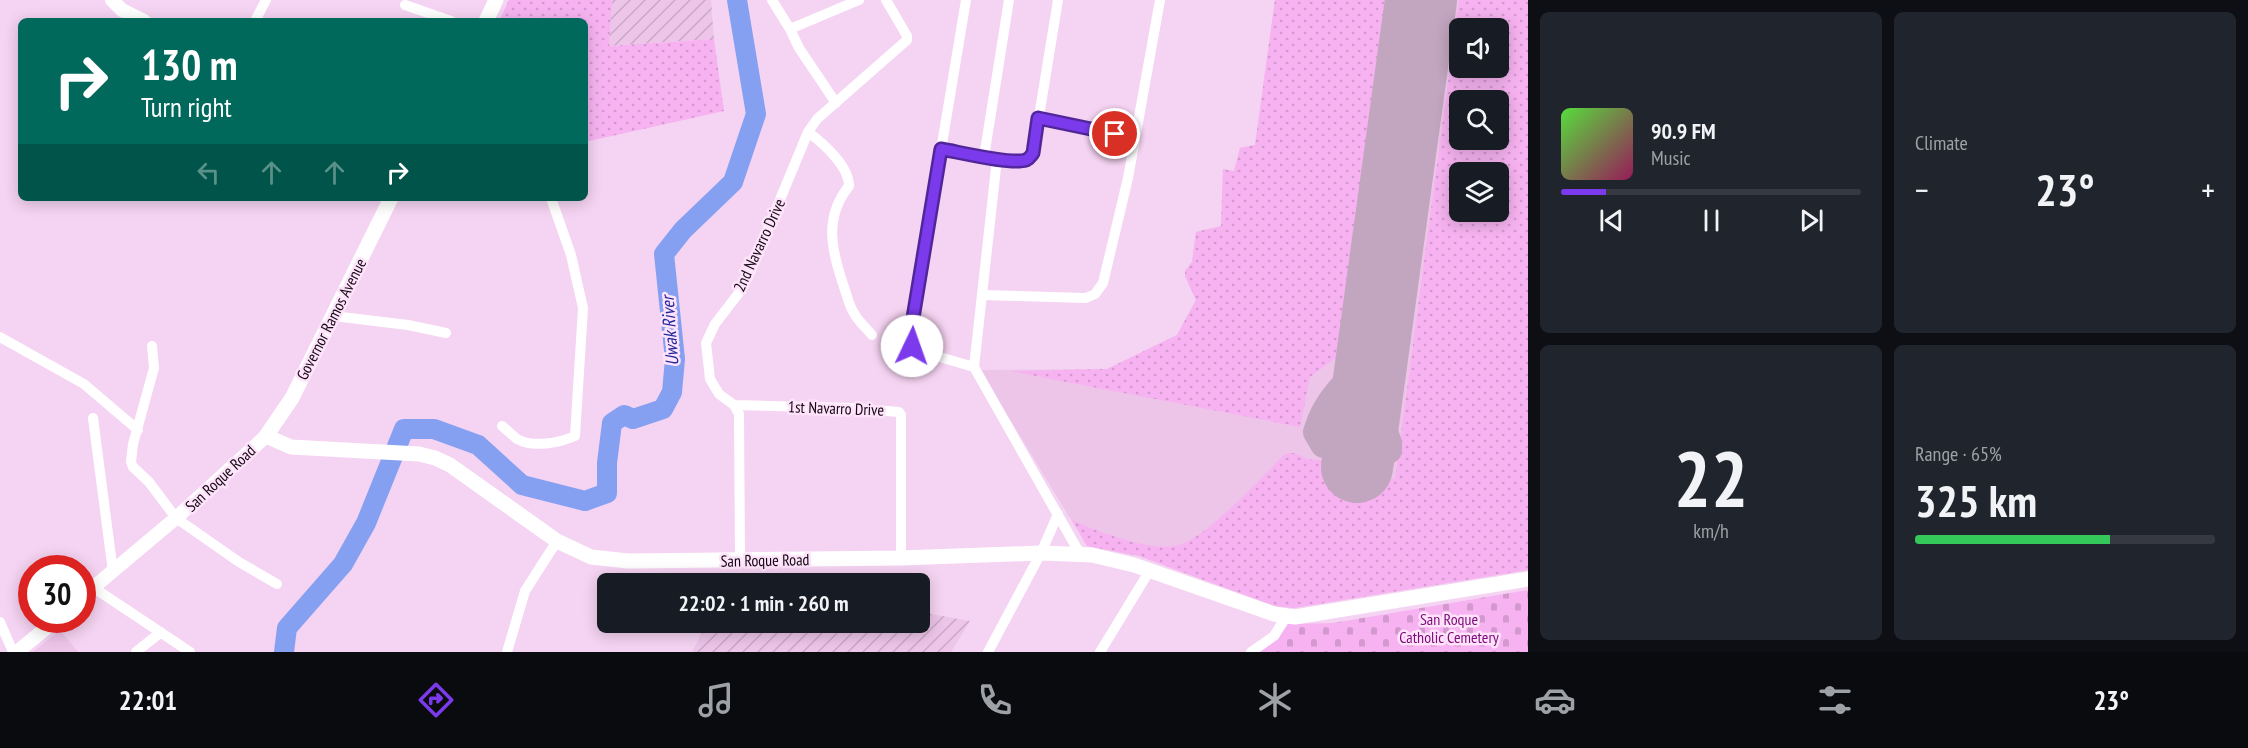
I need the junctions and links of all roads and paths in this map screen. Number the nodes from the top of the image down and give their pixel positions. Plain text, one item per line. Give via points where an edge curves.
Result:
1 (266, 0) edge
2 (496, 0) edge
3 (772, 0) edge
4 (859, 0) edge
5 (886, 0) edge
6 (966, 0) edge
7 (1009, 0) edge
8 (1058, 0) edge
9 (1160, 0) edge
10 (119, 3) edge
11 (405, 5) dead end
12 (140, 18) edge
13 (257, 18) edge
14 (442, 18) edge
15 (487, 18) edge
16 (790, 29) junction
17 (836, 103) junction
18 (1038, 118) junction
19 (808, 132) junction
20 (1134, 138) junction
21 (941, 149) junction
22 (984, 157) junction
23 (997, 159) junction
24 (390, 201) edge
25 (552, 201) edge
26 (982, 295) junction
27 (333, 316) junction
28 (446, 333) dead end
29 (872, 335) dead end
30 (0, 337) edge
31 (153, 346) dead end
32 (974, 367) junction
33 (734, 405) junction
34 (93, 418) dead end
35 (502, 426) dead end
36 (138, 430) junction
37 (266, 436) junction
38 (1058, 514) junction
39 (176, 518) junction
40 (557, 541) junction
41 (1041, 553) junction
42 (1080, 554) junction
43 (901, 558) junction
44 (740, 560) junction
45 (1150, 570) junction
46 (113, 572) junction
47 (1528, 579) edge
48 (277, 584) dead end
49 (96, 586) edge
50 (96, 589) edge
51 (1286, 617) junction
52 (0, 622) edge
53 (161, 632) junction
54 (39, 633) edge
55 (510, 651) edge
56 (15, 652) edge
57 (136, 652) edge
58 (190, 652) edge
59 (988, 652) edge
60 (1100, 652) edge
61 (1251, 652) edge

1 - 13 street
2 - 15 main road
3 - 16 street
4 - 16 street
5 - 17 street, 2nd Navarro Drive via 907,40
6 - 21 street
7 - 22 street
8 - 18 street
9 - 20 street
10 - 12 street
11 - 14 street
16 - 17 street
17 - 19 street, 2nd Navarro Drive
18 - 20 street
18 - 23 street via 1030,158
19 - 29 street via 824,144 849,178 831,238 854,313
19 - 33 street, 2nd Navarro Drive via 748,277 706,343 710,379 719,394
20 - 26 street via 1107,274 1095,294 1086,298
21 - 22 street
21 - 32 street via 910,336 912,346 919,351
22 - 23 street
23 - 26 street
24 - 27 main road, Governor Ramos Avenue
25 - 35 street via 571,255 583,308 575,436 538,444 519,440
26 - 32 street
27 - 28 street
27 - 37 main road, Governor Ramos Avenue via 292,398
30 - 36 street via 84,384
31 - 36 street via 154,368
32 - 38 street
33 - 43 street, 1st Navarro Drive via 898,412
33 - 44 street via 739,414 740,433
34 - 46 street
36 - 39 street via 131,456 133,467
37 - 39 street, San Roque Road
37 - 40 main road, San Roque Road via 291,447 402,452 435,458
38 - 41 street
38 - 42 street
39 - 46 street, San Roque Road
39 - 48 street
40 - 44 main road, San Roque Road via 607,560
40 - 55 street via 525,591
41 - 42 main road, San Roque Road
41 - 43 main road, San Roque Road
41 - 59 street
42 - 45 main road, San Roque Road
43 - 44 main road, San Roque Road
45 - 51 main road, San Roque Road
45 - 60 street
46 - 49 street, San Roque Road
47 - 51 main road, San Roque Road
50 - 53 street
51 - 61 street via 1274,636
52 - 56 street
53 - 57 street
53 - 58 street
54 - 56 street

